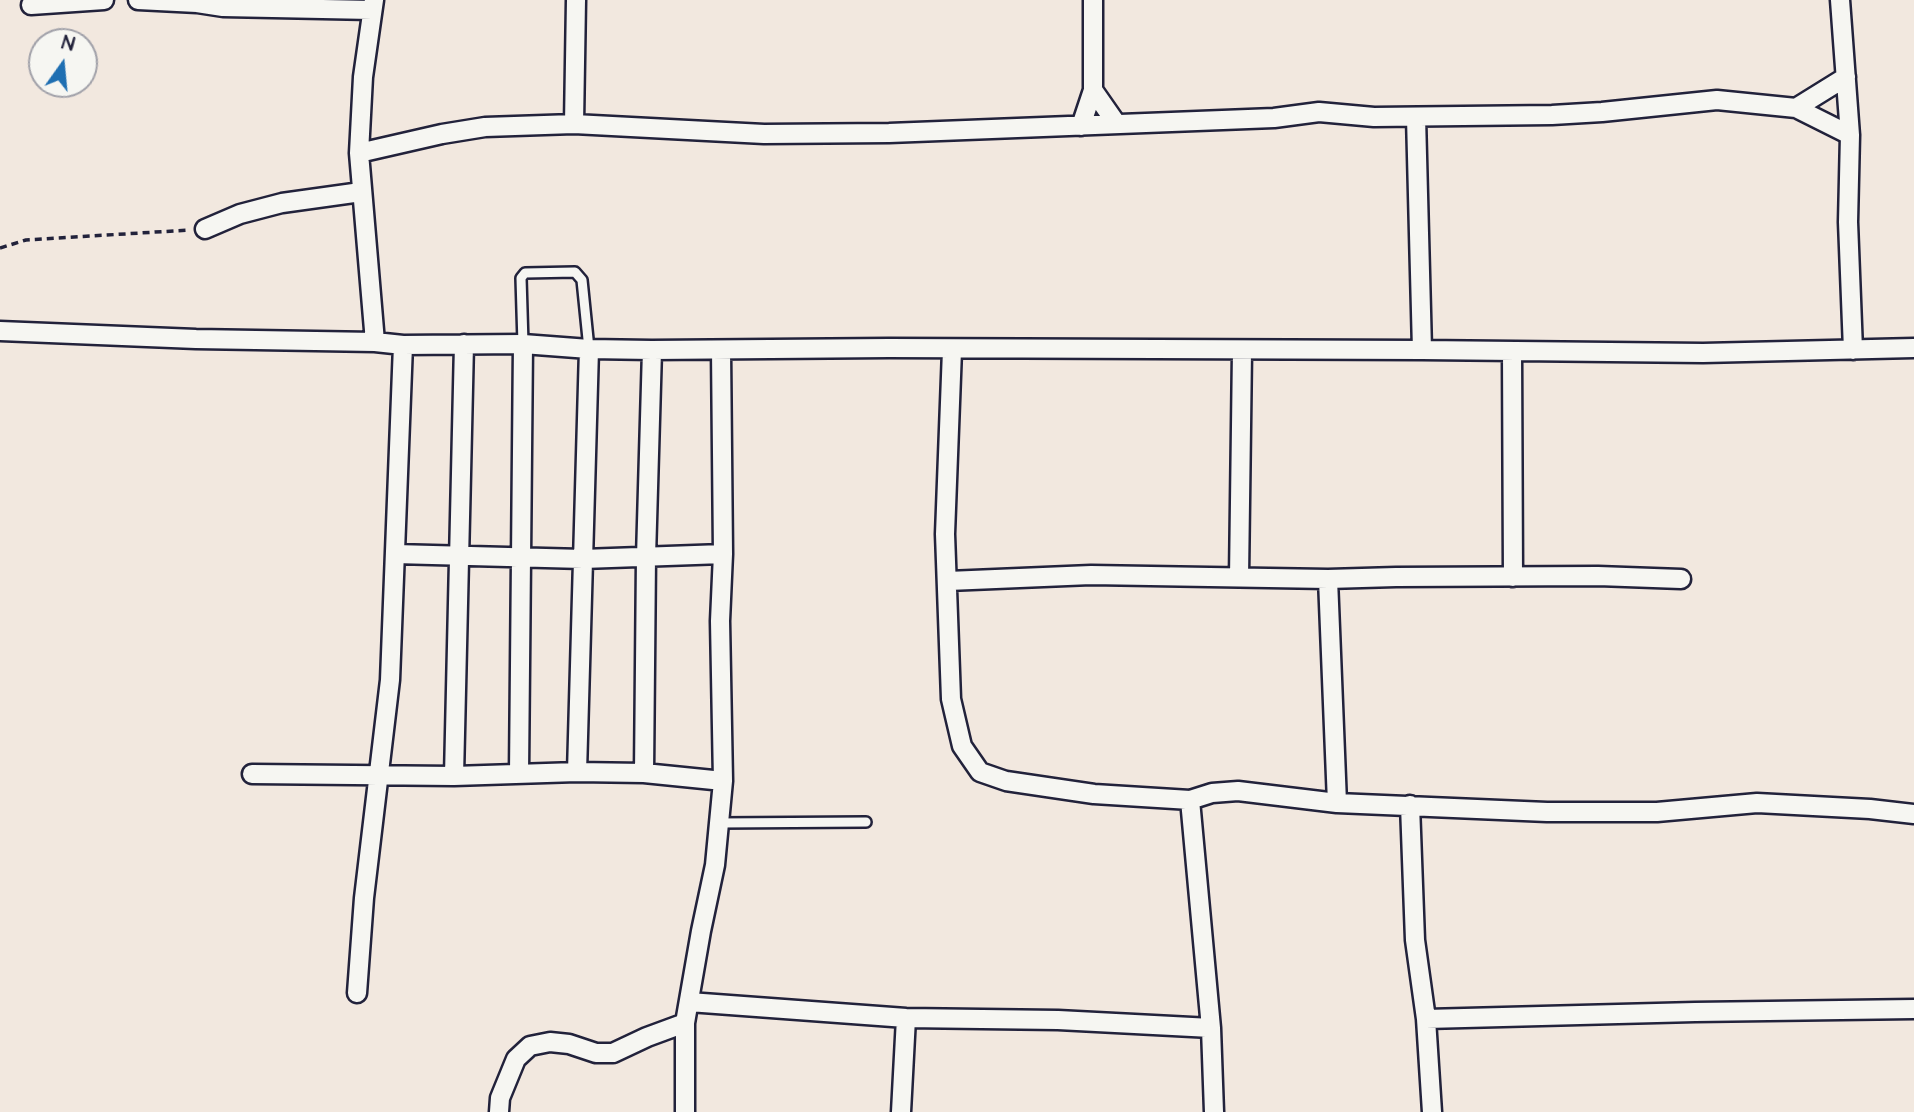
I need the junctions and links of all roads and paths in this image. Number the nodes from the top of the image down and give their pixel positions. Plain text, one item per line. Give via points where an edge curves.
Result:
1 (104, 0) edge
2 (138, 0) edge
3 (576, 0) edge
4 (1093, 0) edge
5 (1840, 0) edge
6 (197, 1) edge
7 (31, 5) dead end
8 (373, 5) edge
9 (1846, 78) junction
10 (1093, 90) junction
11 (1796, 108) junction
12 (1416, 117) junction
13 (1115, 123) junction
14 (574, 124) junction
15 (1081, 126) junction
16 (1850, 135) junction
17 (359, 153) junction
18 (361, 192) junction
19 (205, 229) joint
20 (0, 248) edge
21 (0, 331) edge
22 (375, 342) junction
23 (464, 344) junction
24 (523, 344) junction
25 (403, 345) junction
26 (1914, 348) edge
27 (589, 349) junction
28 (652, 350) junction
29 (721, 350) junction
30 (952, 350) junction
31 (1422, 350) junction
32 (1853, 350) junction
33 (1242, 351) junction
34 (1512, 352) junction
35 (395, 554) junction
36 (723, 554) junction
37 (458, 556) junction
38 (646, 557) junction
39 (520, 558) junction
40 (583, 559) junction
41 (1513, 577) junction
42 (1239, 578) junction
43 (1328, 579) junction
44 (1681, 579) dead end
45 (947, 581) junction
46 (577, 772) junction
47 (519, 773) junction
48 (644, 773) junction
49 (252, 774) dead end
50 (379, 775) junction
51 (454, 776) junction
52 (723, 781) junction
53 (1189, 800) junction
54 (1336, 803) junction
55 (1410, 805) junction
56 (1914, 814) edge
57 (866, 822) dead end
58 (719, 823) junction
59 (357, 993) dead end
60 (689, 1002) junction
61 (1914, 1009) edge
62 (906, 1018) junction
63 (1426, 1019) junction
64 (685, 1023) junction
65 (1211, 1028) junction
66 (499, 1112) edge
67 (685, 1112) edge
68 (901, 1112) edge
69 (1214, 1112) edge
70 (1432, 1112) edge

1 - 7 street
2 - 6 street
3 - 14 street
4 - 10 street
5 - 9 street
6 - 8 street via 223,7
8 - 17 street
9 - 11 street
9 - 16 street
10 - 13 street
10 - 15 street
11 - 12 street via 1717,100 1602,112
11 - 16 street
12 - 13 street via 1319,112 1274,118
12 - 31 street
13 - 15 street
14 - 15 street via 764,134
14 - 17 street via 485,127
16 - 32 street
17 - 18 street
18 - 19 street via 282,203
18 - 22 street
19 - 20 path via 26,240
21 - 22 street
22 - 25 street
23 - 24 street
23 - 25 street
23 - 37 street
24 - 27 street
24 - 27 lane via 525,273 575,272 582,280
24 - 39 street
25 - 35 street
26 - 32 street
27 - 28 street
27 - 40 street
28 - 29 street
28 - 38 street
29 - 30 street
29 - 36 street
30 - 33 street
30 - 45 street
31 - 33 street
31 - 34 street
32 - 34 street
33 - 42 street
34 - 41 street
35 - 37 street
35 - 50 street via 390,680
36 - 38 street
36 - 52 street
37 - 39 street
37 - 51 street
38 - 40 street
38 - 48 street
39 - 40 street
39 - 47 street
40 - 46 street
41 - 43 street
41 - 44 street
42 - 43 street
42 - 45 street via 1091,575
43 - 54 street
45 - 53 street via 951,699 962,746 980,772 1006,781 1094,794
46 - 47 street
46 - 48 street
47 - 51 street
48 - 52 street
49 - 50 street
50 - 51 street
50 - 59 street
52 - 58 street
53 - 54 street via 1238,790
53 - 65 street
54 - 55 street
55 - 56 street via 1657,812 1757,803
55 - 63 street via 1415,940
57 - 58 lane
58 - 60 street
60 - 62 street
60 - 64 street
61 - 63 street
62 - 65 street
62 - 68 street
63 - 70 street
64 - 66 street via 614,1053 550,1042 530,1046 516,1059
64 - 67 street
65 - 69 street

